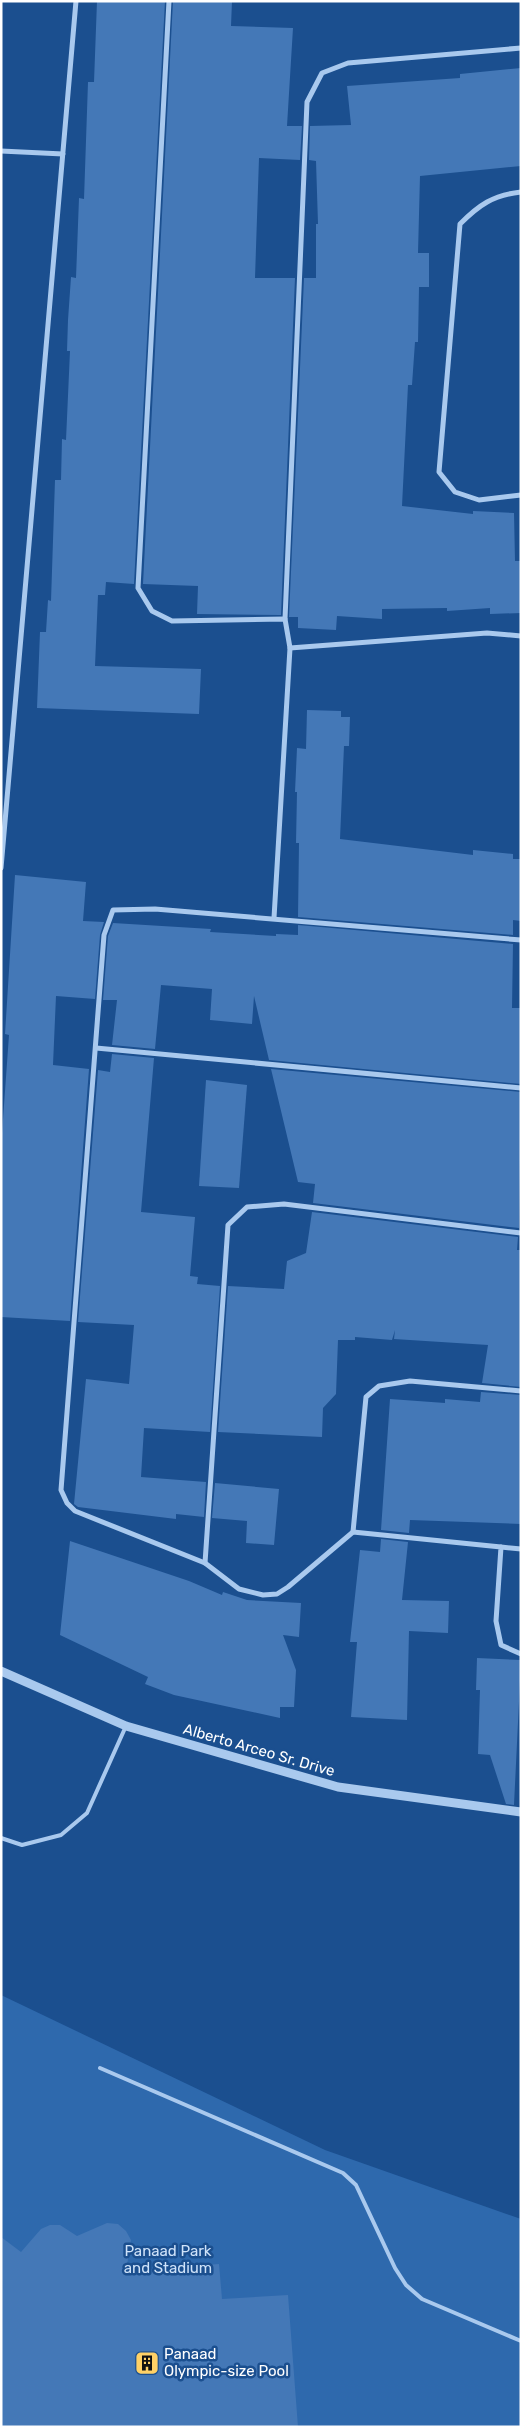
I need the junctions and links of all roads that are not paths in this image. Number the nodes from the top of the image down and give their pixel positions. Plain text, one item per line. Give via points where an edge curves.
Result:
1 (76, 1) edge
2 (169, 1) edge
3 (521, 48) edge
4 (1, 151) edge
5 (64, 154) junction
6 (521, 192) edge
7 (521, 495) edge
8 (285, 619) junction
9 (521, 636) edge
10 (290, 648) junction
11 (1, 868) edge
12 (274, 918) junction
13 (521, 940) edge
14 (96, 1048) junction
15 (521, 1088) edge
16 (521, 1233) edge
17 (521, 1391) edge
18 (353, 1532) junction
19 (501, 1547) junction
20 (521, 1549) edge
21 (205, 1563) junction
22 (521, 1654) edge
23 (1, 1671) edge
24 (126, 1726) junction
25 (521, 1812) edge
26 (1, 1838) edge
27 (100, 2068) dead end
28 (521, 2341) edge

1 - 5 street
2 - 8 street via 138,588 152,612 172,621
3 - 8 street via 348,63 322,73 307,102
4 - 5 street
5 - 11 street
6 - 7 street via 478,206 460,224 439,472 455,492 479,500
8 - 10 street
9 - 10 street via 488,633
10 - 12 street
12 - 13 street
12 - 14 street via 155,909 113,910 104,936
14 - 15 street
14 - 21 street via 62,1490 67,1503 75,1511
16 - 21 street via 284,1204 248,1208 228,1225
17 - 18 street via 410,1381 379,1386 366,1397
18 - 19 street
18 - 21 street via 277,1594 263,1595 239,1589
19 - 20 street
19 - 22 street via 496,1621 500,1645
23 - 24 street, Alberto Arceo Sr. Drive
24 - 25 street, Alberto Arceo Sr. Drive via 338,1787
24 - 26 lane via 87,1813 61,1836 22,1845
27 - 28 lane via 343,2173 356,2185 406,2285 422,2299

